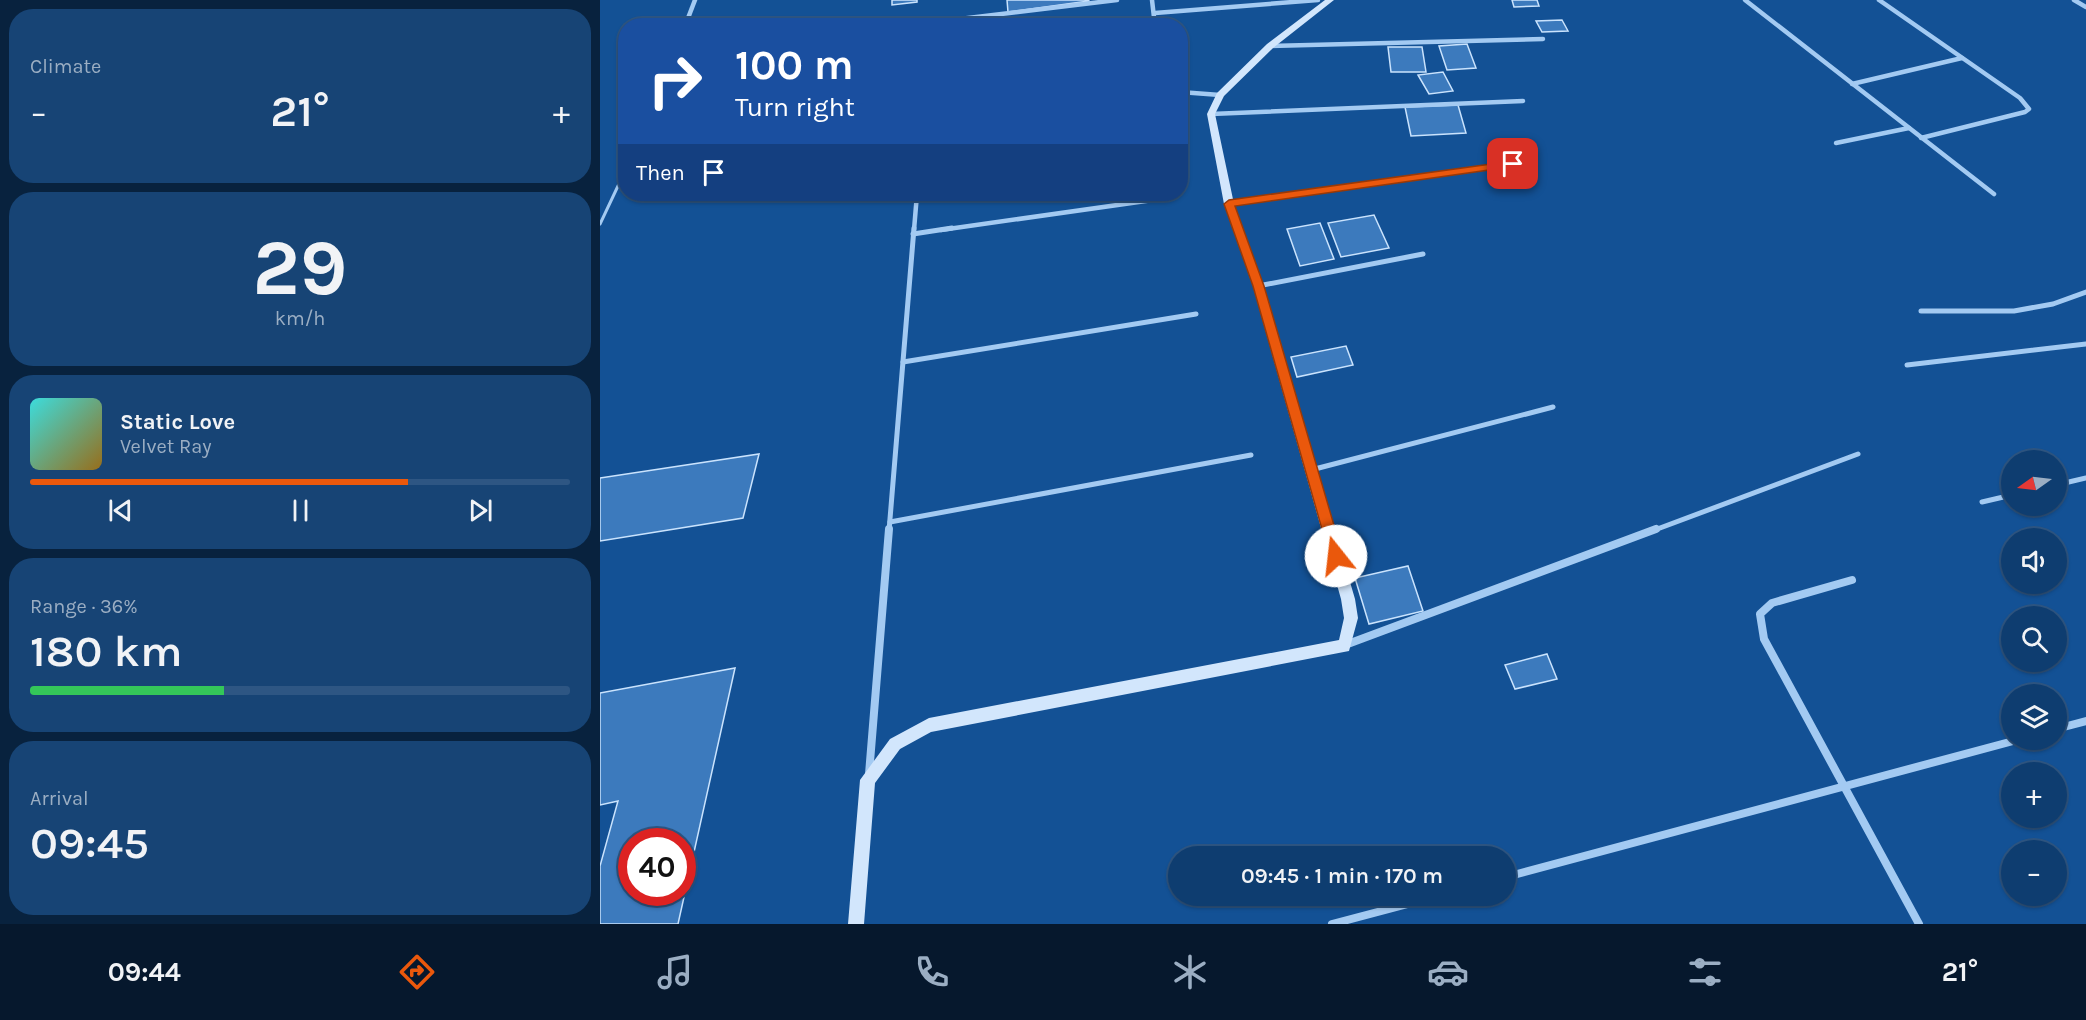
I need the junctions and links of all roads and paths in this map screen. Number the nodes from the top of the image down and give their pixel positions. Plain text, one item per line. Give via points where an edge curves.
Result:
1 (695, 0) edge
2 (1117, 0) edge
3 (1152, 0) edge
4 (1318, 0) edge
5 (1330, 0) edge
6 (1744, 0) edge
7 (1879, 0) edge
8 (2074, 0) edge
9 (2086, 7) edge
10 (1155, 13) junction
11 (688, 18) edge
12 (967, 18) edge
13 (1155, 18) edge
14 (1543, 39) dead end
15 (1270, 46) junction
16 (1962, 58) junction
17 (1852, 84) junction
18 (1188, 93) edge
19 (1220, 95) junction
20 (1523, 101) dead end
21 (1211, 114) junction
22 (1909, 128) junction
23 (1921, 138) junction
24 (1836, 143) dead end
25 (1513, 164) dead end
26 (618, 187) edge
27 (1994, 194) dead end
28 (916, 201) edge
29 (1146, 201) edge
30 (1229, 204) junction
31 (600, 224) edge
32 (913, 234) junction
33 (1423, 254) dead end
34 (1258, 286) junction
35 (2086, 292) edge
36 (1921, 311) dead end
37 (1196, 314) dead end
38 (2086, 344) edge
39 (903, 362) junction
40 (1907, 365) dead end
41 (1553, 407) dead end
42 (1858, 454) dead end
43 (1251, 455) dead end
44 (1311, 470) junction
45 (2086, 478) edge
46 (2067, 482) edge
47 (2001, 498) edge
48 (1982, 502) dead end
49 (890, 522) junction
50 (1852, 580) dead end
51 (1344, 646) junction
52 (2086, 721) edge
53 (2067, 726) edge
54 (2001, 744) edge
55 (868, 780) junction
56 (1845, 786) junction
57 (1516, 874) edge
58 (1400, 906) edge
59 (856, 924) edge
60 (1332, 924) edge
61 (1919, 924) edge

1 - 11 street
2 - 12 street
3 - 10 street
4 - 10 street
5 - 15 street
6 - 17 street
7 - 16 street
8 - 9 street
10 - 13 street
14 - 15 street
15 - 19 street
16 - 17 street
16 - 23 street via 2020,98 2029,109
17 - 22 street
18 - 19 street
19 - 21 street
20 - 21 street
21 - 30 street
22 - 23 street
22 - 24 street
23 - 27 street
25 - 30 street
26 - 31 lane
28 - 32 street
29 - 32 street
30 - 34 street
32 - 39 street
33 - 34 street
34 - 44 street
35 - 36 street via 2053,304 2014,311
37 - 39 street
38 - 40 street
39 - 49 street
41 - 44 street
42 - 51 street
43 - 49 street
44 - 51 street via 1348,599 1351,618
45 - 46 street
47 - 48 street
49 - 55 street
50 - 56 street via 1772,603 1760,614 1764,639
51 - 55 street via 929,725 895,744
52 - 53 street
54 - 56 street
55 - 59 street
56 - 57 street
56 - 61 street
58 - 60 street

